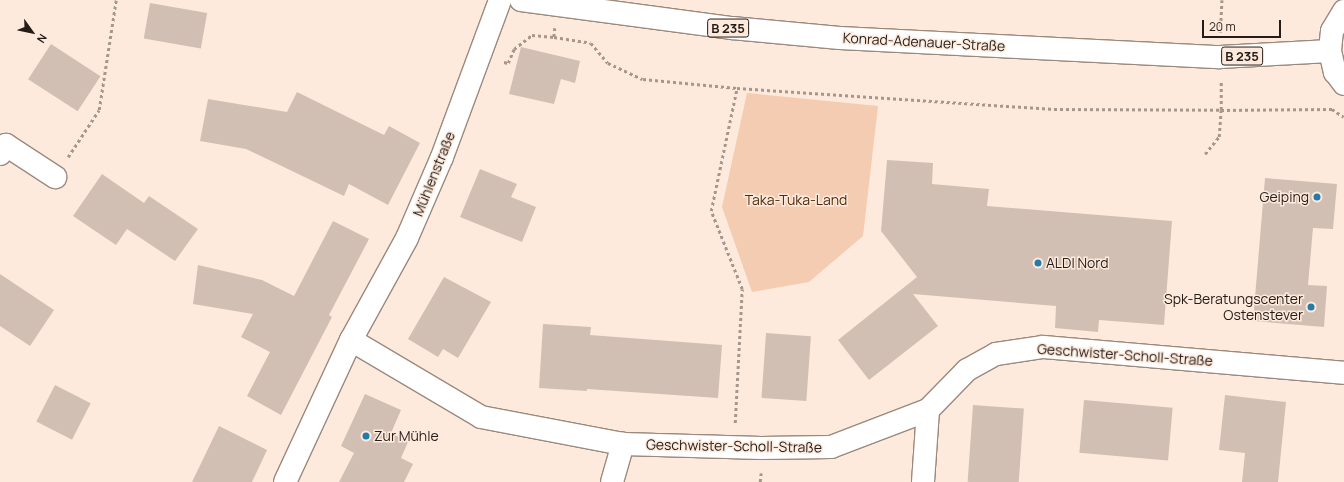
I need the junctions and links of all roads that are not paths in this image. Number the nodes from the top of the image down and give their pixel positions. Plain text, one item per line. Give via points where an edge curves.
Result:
1 (500, 0) edge
2 (521, 0) edge
3 (1344, 11) edge
4 (1330, 52) junction
5 (1344, 84) edge
6 (0, 154) edge
7 (55, 177) road end
8 (351, 340) junction
9 (1344, 373) edge
10 (928, 410) junction
11 (623, 444) junction
12 (285, 482) edge
13 (612, 482) edge
14 (923, 482) edge

1 - 8 street, Mühlenstraße via 442,157 407,238
2 - 4 street, Konrad-Adenauer-Straße / B 235 via 732,28 840,38 1220,57
3 - 4 street via 1332,31
4 - 5 street via 1335,72
6 - 7 street via 6,145
8 - 11 street, Geschwister-Scholl-Straße via 481,417
8 - 12 street, Mühlenstraße
9 - 10 street, Geschwister-Scholl-Straße via 1043,346 996,354 967,370
10 - 11 street, Geschwister-Scholl-Straße via 831,447 761,448
10 - 14 street
11 - 13 street

